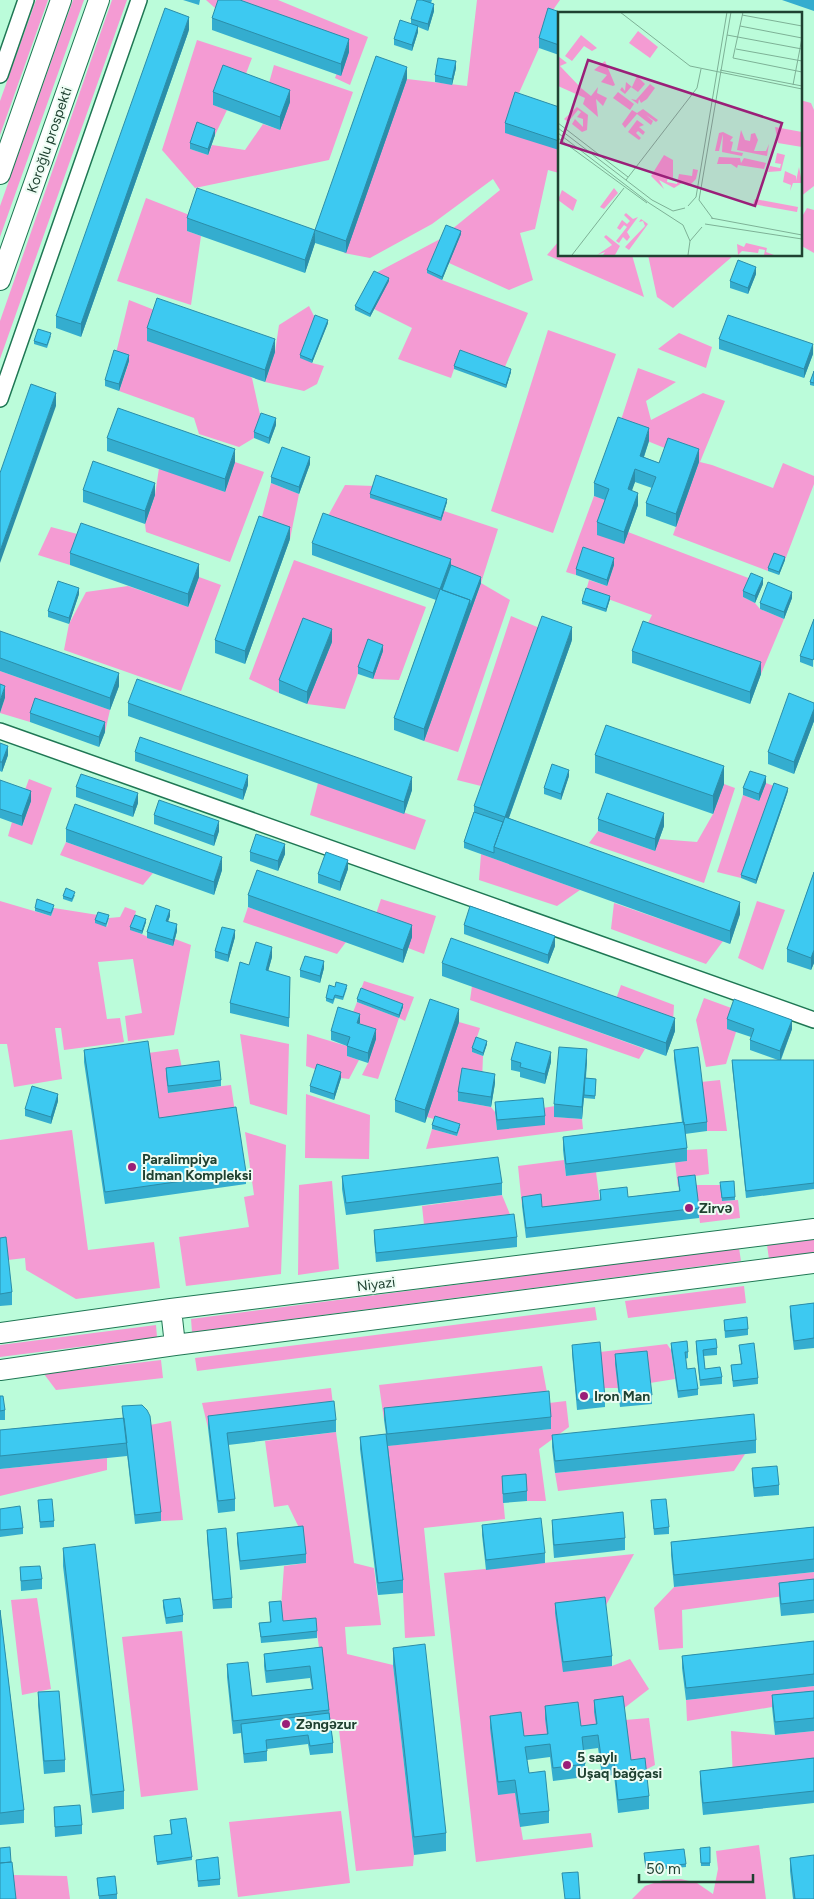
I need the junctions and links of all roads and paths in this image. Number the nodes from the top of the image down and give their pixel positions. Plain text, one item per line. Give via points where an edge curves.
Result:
1 (26, 0) edge
2 (61, 0) edge
3 (99, 0) edge
4 (138, 0) edge
5 (0, 75) edge
6 (0, 174) edge
7 (0, 280) edge
8 (0, 399) edge
9 (0, 731) edge
10 (814, 1020) edge
11 (814, 1229) edge
12 (753, 1237) junction
13 (814, 1263) edge
14 (757, 1270) junction
15 (171, 1310) junction
16 (0, 1333) edge
17 (175, 1345) junction
18 (0, 1370) edge

1 - 5 street
2 - 6 main road
3 - 7 main road, Koroğlu prospekti
4 - 8 street
9 - 10 street
11 - 12 main road, Niyazi
12 - 14 main road
12 - 15 main road, Niyazi
13 - 14 main road
14 - 17 main road
15 - 16 main road, Niyazi
15 - 17 main road
17 - 18 main road

